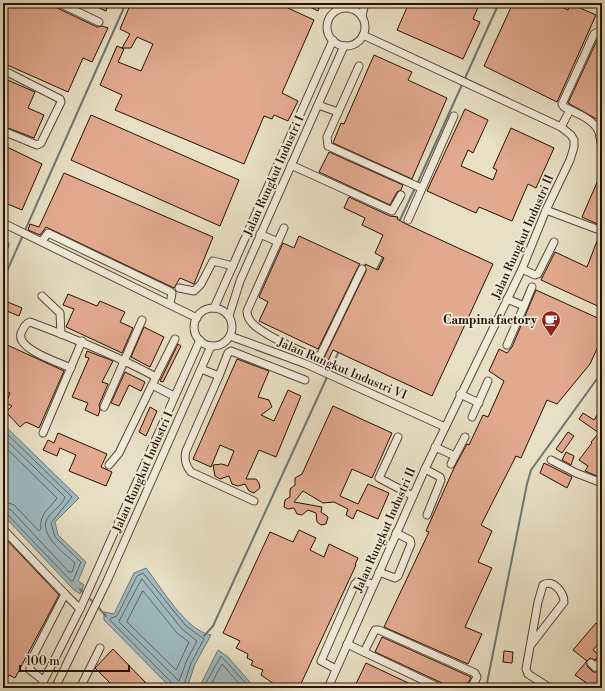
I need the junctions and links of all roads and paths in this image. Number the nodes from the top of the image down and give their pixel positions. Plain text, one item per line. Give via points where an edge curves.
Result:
1 (59, 3) edge
2 (365, 3) edge
3 (348, 6) edge
4 (362, 16) junction
5 (99, 22) dead end
6 (602, 30) edge
7 (363, 35) junction
8 (333, 40) junction
9 (344, 46) junction
10 (359, 66) dead end
11 (3, 70) edge
12 (318, 105) junction
13 (570, 110) junction
14 (338, 112) junction
15 (454, 116) dead end
16 (561, 127) junction
17 (3, 131) edge
18 (602, 145) edge
19 (291, 165) junction
20 (420, 188) junction
21 (401, 195) dead end
22 (546, 210) junction
23 (408, 220) dead end
24 (3, 223) edge
25 (284, 228) dead end
26 (602, 231) edge
27 (260, 234) junction
28 (42, 241) junction
29 (278, 242) junction
30 (554, 242) dead end
31 (89, 253) junction
32 (85, 262) junction
33 (233, 266) junction
34 (118, 267) junction
35 (362, 269) dead end
36 (522, 269) junction
37 (114, 276) junction
38 (532, 287) dead end
39 (179, 288) dead end
40 (42, 296) dead end
41 (507, 299) junction
42 (170, 304) junction
43 (524, 306) junction
44 (214, 308) junction
45 (229, 316) junction
46 (197, 318) junction
47 (142, 320) dead end
48 (61, 334) junction
49 (230, 336) junction
50 (175, 339) dead end
51 (200, 340) junction
52 (82, 341) junction
53 (507, 345) dead end
54 (211, 346) junction
55 (310, 355) junction
56 (124, 360) junction
57 (306, 364) junction
58 (71, 368) junction
59 (201, 369) junction
60 (219, 376) junction
61 (156, 377) junction
62 (305, 380) dead end
63 (488, 381) dead end
64 (152, 385) junction
65 (460, 394) junction
66 (174, 396) junction
67 (479, 403) junction
68 (104, 407) dead end
69 (472, 417) dead end
70 (445, 426) junction
71 (43, 433) dead end
72 (398, 437) dead end
73 (465, 437) dead end
74 (435, 447) junction
75 (455, 456) junction
76 (551, 460) dead end
77 (451, 464) dead end
78 (108, 465) dead end
79 (425, 469) junction
80 (602, 483) edge
81 (413, 496) junction
82 (254, 501) dead end
83 (427, 515) dead end
84 (3, 530) edge
85 (396, 533) junction
86 (379, 572) junction
87 (374, 584) junction
88 (65, 594) junction
89 (84, 600) junction
90 (94, 608) junction
91 (80, 609) junction
92 (347, 644) junction
93 (530, 646) junction
94 (100, 648) dead end
95 (364, 652) junction
96 (602, 659) edge
97 (591, 663) dead end
98 (336, 669) junction
99 (43, 680) junction
100 (542, 686) edge
101 (40, 688) edge
102 (56, 688) edge
103 (80, 688) edge
104 (328, 688) edge
105 (440, 688) edge
106 (472, 688) edge
107 (550, 688) edge

1 - 5 street
2 - 4 street
3 - 4 street
3 - 8 street via 333,14 329,20 329,34
4 - 7 street
6 - 13 street via 594,34 564,98 563,106
7 - 9 street via 355,44
7 - 16 street, Jalan Rungkut Industri II
8 - 9 street
8 - 33 street, Jalan Rungkut Industri I
9 - 12 street, Jalan Rungkut Industri I
10 - 14 street
11 - 17 street via 60,99 61,102 41,144 37,145
12 - 14 street
12 - 19 street, Jalan Rungkut Industri I
13 - 16 street
13 - 18 street via 597,128
14 - 20 street via 326,141 328,146
15 - 20 street
16 - 22 street, Jalan Rungkut Industri II via 571,135 574,147
19 - 21 street via 392,211
19 - 27 street, Jalan Rungkut Industri I
20 - 23 street
22 - 26 street
22 - 36 street, Jalan Rungkut Industri II
24 - 28 street
25 - 29 street
27 - 29 street
27 - 45 street, Jalan Rungkut Industri I via 238,286
28 - 31 street via 48,233
28 - 32 street
29 - 55 street via 248,306 247,316 267,334
30 - 36 street via 538,274
31 - 32 street
31 - 34 street
32 - 37 street
33 - 39 street via 213,261 194,291
33 - 44 street, Jalan Rungkut Industri I
34 - 37 street
34 - 42 street via 169,290 172,293
35 - 55 street via 323,354 318,357
36 - 41 street, Jalan Rungkut Industri II
37 - 42 street
38 - 43 street
40 - 48 street via 60,312
41 - 43 street
41 - 65 street, Jalan Rungkut Industri II
42 - 46 street
43 - 53 street
44 - 45 street
44 - 46 street via 201,312
45 - 49 street via 232,329
46 - 51 street via 195,329
47 - 56 street
48 - 52 street
48 - 58 street via 30,322 20,338 27,348
49 - 54 street via 222,344
49 - 57 street, Jalan Rungkut Industri VI
50 - 61 street
51 - 54 street
51 - 66 street, Jalan Rungkut Industri I
52 - 56 street
52 - 58 street
54 - 59 street, Jalan Rungkut Industri I
55 - 57 street
56 - 61 street
56 - 68 street
57 - 70 street, Jalan Rungkut Industri VI
58 - 71 street
59 - 60 street
59 - 90 street, Jalan Rungkut Industri I
60 - 62 street via 231,351
60 - 82 street via 186,451 185,461 191,472
61 - 64 street
63 - 67 street
64 - 66 street
64 - 78 street via 119,454
65 - 67 street
65 - 70 street, Jalan Rungkut Industri II
66 - 89 street, Jalan Rungkut Industri I
67 - 69 street
70 - 74 street, Jalan Rungkut Industri II
72 - 81 street via 379,478
73 - 75 street
74 - 75 street
74 - 79 street, Jalan Rungkut Industri II
75 - 77 street
76 - 80 street
79 - 81 street, Jalan Rungkut Industri II
79 - 83 street via 441,480
81 - 85 street, Jalan Rungkut Industri II
84 - 88 street
85 - 86 street, Jalan Rungkut Industri II
85 - 86 street via 410,540 411,544 398,576 395,578
86 - 87 street, Jalan Rungkut Industri II
87 - 92 street, Jalan Rungkut Industri II
87 - 98 street via 358,581 355,584 321,661
88 - 91 street
88 - 99 street via 30,662 30,670
89 - 90 street
89 - 91 street
90 - 102 street
91 - 99 street
92 - 95 street
92 - 98 street, Jalan Rungkut Industri II
93 - 93 street via 541,590 546,583 550,583 562,593 564,602
93 - 100 street via 526,671
94 - 103 street
95 - 105 street
95 - 106 street via 375,630 379,630 475,673 477,677
96 - 97 street via 596,667
98 - 104 street, Jalan Rungkut Industri II
99 - 101 street
100 - 107 street

